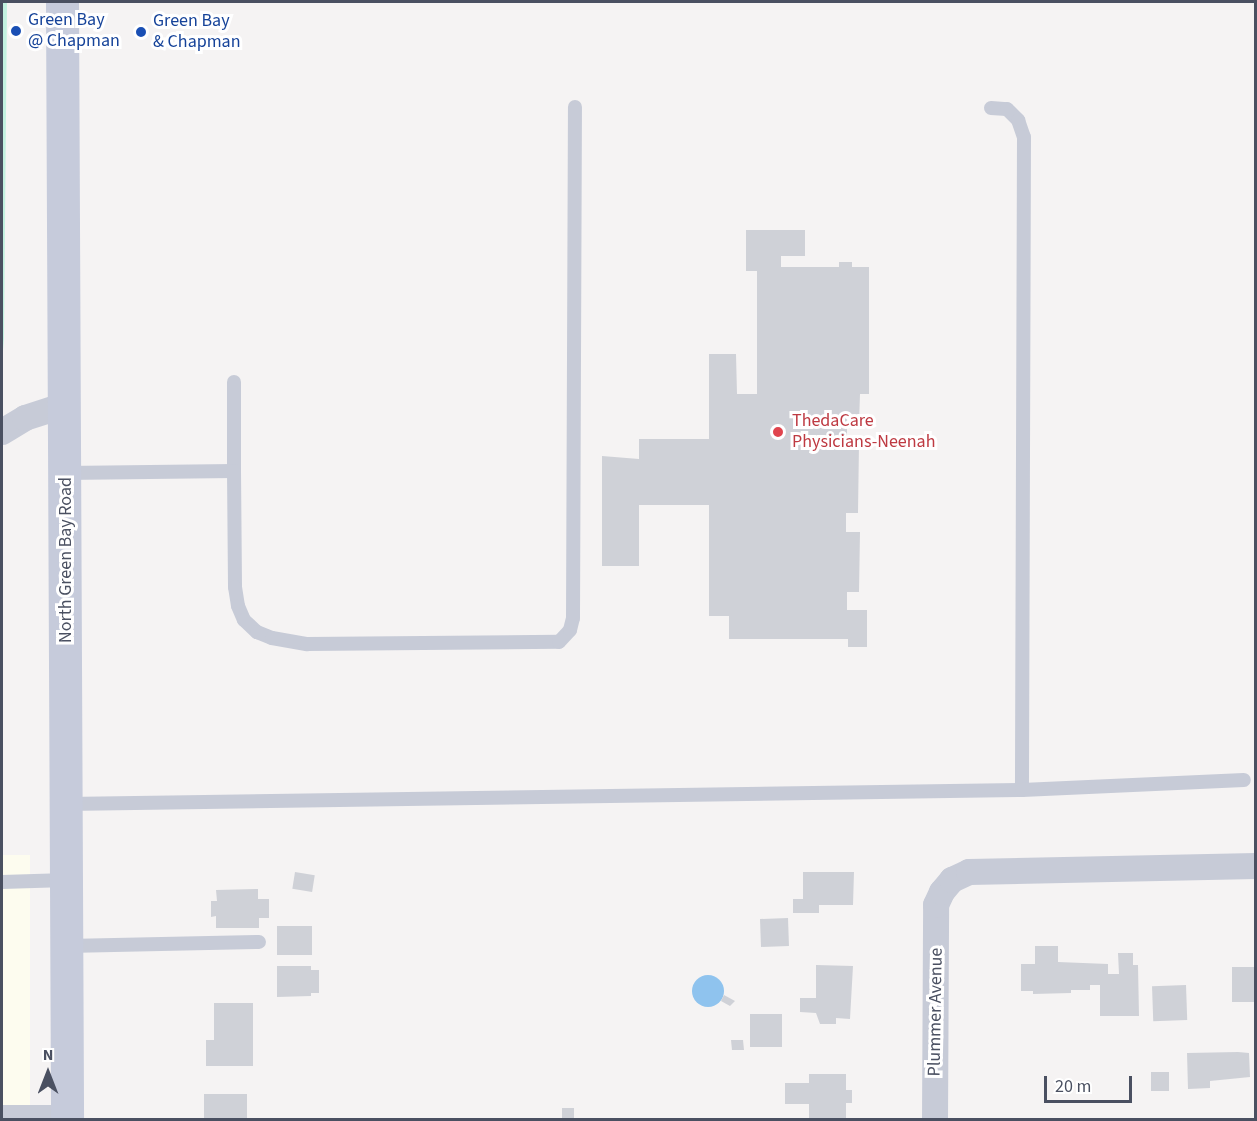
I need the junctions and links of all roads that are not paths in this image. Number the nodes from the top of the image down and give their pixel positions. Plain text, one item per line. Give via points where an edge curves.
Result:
1 (62, 2) edge
2 (575, 107) dead end
3 (991, 108) dead end
4 (234, 382) dead end
5 (65, 405) junction
6 (2, 432) edge
7 (234, 471) junction
8 (65, 473) junction
9 (1244, 780) dead end
10 (1023, 790) junction
11 (66, 804) junction
12 (1256, 866) edge
13 (67, 880) junction
14 (2, 882) edge
15 (259, 942) dead end
16 (67, 946) junction
17 (2, 1112) edge
18 (67, 1116) edge
19 (935, 1119) edge

1 - 5 main road, North Green Bay Road
2 - 7 lane via 574,582 572,625 565,637 549,644 308,644 258,632 244,620 235,587
3 - 10 lane via 1007,109 1018,120 1024,137
4 - 7 lane
5 - 6 street via 25,418
5 - 8 main road, North Green Bay Road
7 - 8 lane
8 - 11 main road, North Green Bay Road
9 - 10 lane
10 - 11 lane
11 - 13 main road, North Green Bay Road
12 - 19 street, Plummer Avenue via 969,872 952,880 936,905
13 - 14 lane
13 - 16 main road, North Green Bay Road
15 - 16 lane
16 - 18 main road, North Green Bay Road
17 - 18 lane

